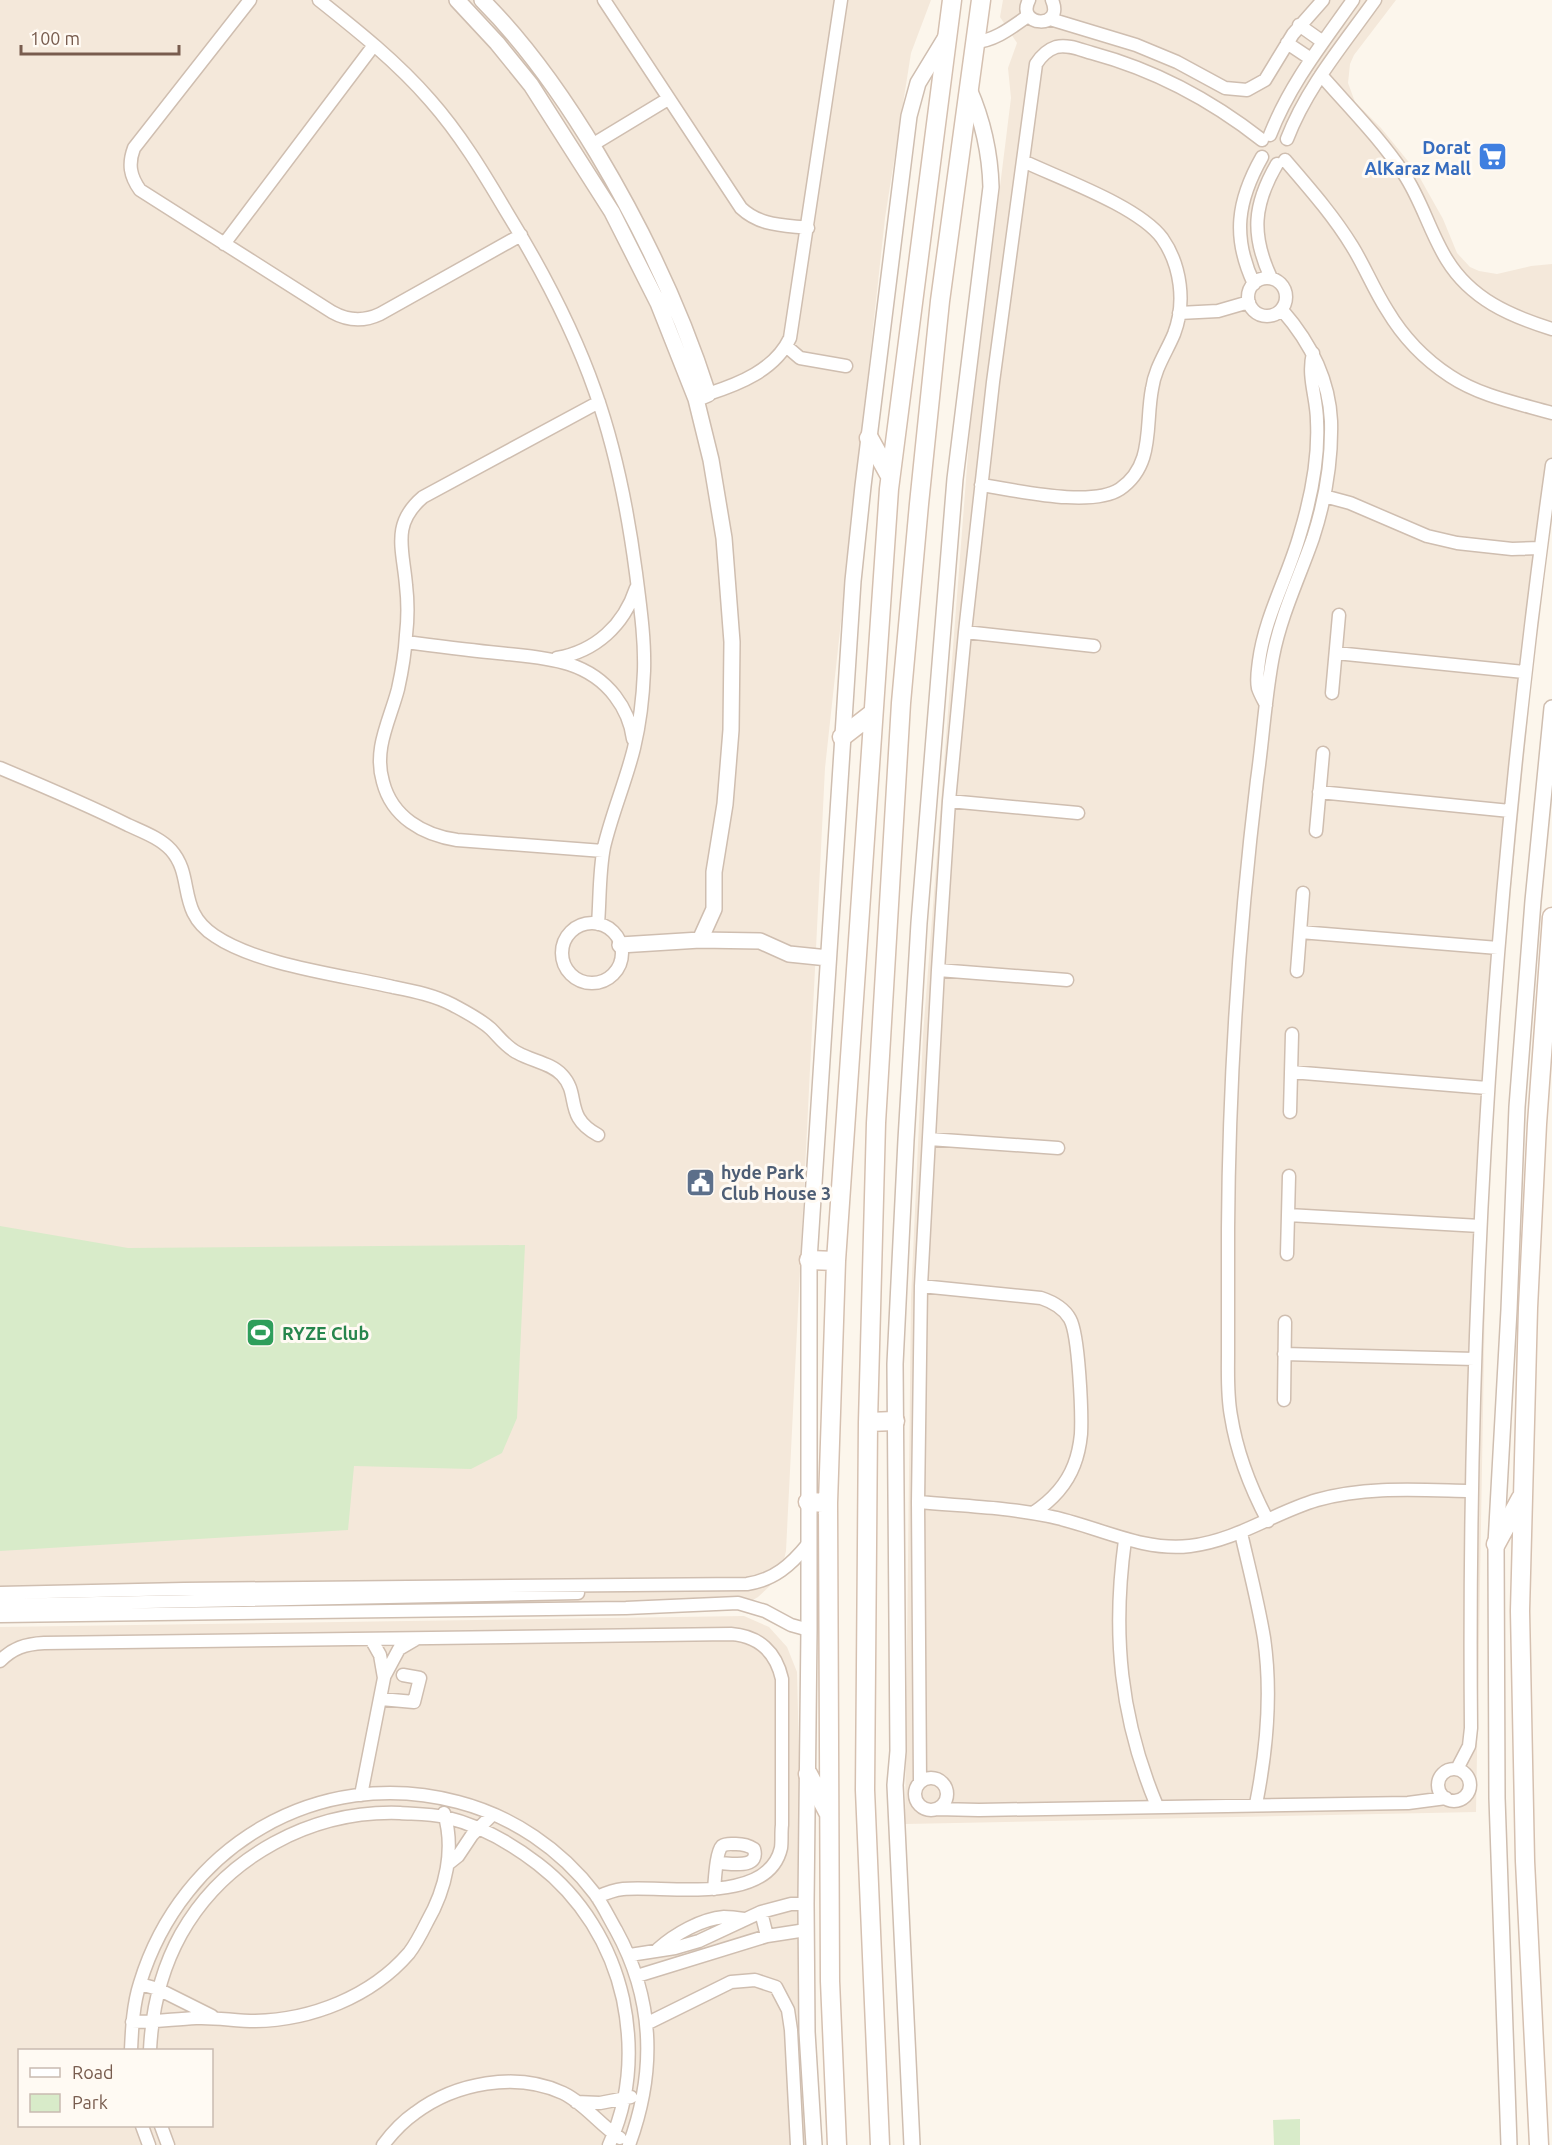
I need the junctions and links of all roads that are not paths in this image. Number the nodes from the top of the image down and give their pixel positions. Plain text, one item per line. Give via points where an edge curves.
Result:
1 (250, 0) edge
2 (319, 0) edge
3 (457, 0) edge
4 (482, 0) edge
5 (604, 0) edge
6 (842, 0) edge
7 (952, 0) edge
8 (981, 0) edge
9 (1029, 0) edge
10 (1052, 0) edge
11 (1323, 0) edge
12 (1353, 0) edge
13 (1375, 0) edge
14 (1028, 15) junction
15 (1050, 18) junction
16 (1299, 25) junction
17 (946, 37) junction
18 (975, 42) junction
19 (1323, 42) junction
20 (1287, 43) junction
21 (374, 45) junction
22 (1311, 59) junction
23 (1321, 75) junction
24 (969, 89) junction
25 (668, 99) junction
26 (1266, 138) junction
27 (1287, 139) junction
28 (592, 145) junction
29 (1262, 157) junction
30 (1023, 161) junction
31 (1281, 162) junction
32 (808, 228) junction
33 (521, 236) junction
34 (224, 243) junction
35 (1271, 278) junction
36 (1254, 284) junction
37 (1249, 302) junction
38 (1282, 310) junction
39 (1179, 313) junction
40 (1552, 329) edge
41 (786, 346) junction
42 (1313, 353) junction
43 (846, 366) dead end
44 (702, 397) junction
45 (599, 402) junction
46 (1552, 413) edge
47 (869, 438) junction
48 (1552, 465) edge
49 (890, 476) junction
50 (981, 485) junction
51 (1324, 496) junction
52 (1540, 548) junction
53 (1290, 581) junction
54 (638, 584) junction
55 (1339, 615) dead end
56 (965, 632) junction
57 (406, 642) junction
58 (1094, 646) dead end
59 (1336, 653) junction
60 (553, 659) junction
61 (1524, 672) junction
62 (1332, 693) dead end
63 (1552, 708) edge
64 (873, 713) junction
65 (843, 737) junction
66 (634, 748) junction
67 (1323, 753) dead end
68 (0, 768) edge
69 (867, 788) junction
70 (896, 791) junction
71 (1319, 792) junction
72 (950, 801) junction
73 (1510, 811) junction
74 (1078, 813) dead end
75 (865, 824) junction
76 (1316, 831) dead end
77 (894, 834) junction
78 (603, 850) junction
79 (1303, 893) dead end
80 (1552, 917) edge
81 (598, 924) junction
82 (1300, 932) junction
83 (700, 940) junction
84 (620, 945) junction
85 (1498, 948) junction
86 (828, 958) junction
87 (938, 970) junction
88 (1297, 971) dead end
89 (1068, 980) dead end
90 (1292, 1034) dead end
91 (1291, 1072) junction
92 (1487, 1088) junction
93 (1290, 1112) dead end
94 (598, 1135) dead end
95 (929, 1139) junction
96 (1058, 1148) dead end
97 (1289, 1176) dead end
98 (1288, 1215) junction
99 (1480, 1226) junction
100 (1287, 1254) dead end
101 (809, 1260) junction
102 (836, 1261) junction
103 (921, 1286) junction
104 (1285, 1322) dead end
105 (1284, 1354) junction
106 (1475, 1359) junction
107 (1284, 1400) dead end
108 (895, 1420) junction
109 (868, 1422) junction
110 (1471, 1491) junction
111 (1522, 1497) junction
112 (808, 1502) junction
113 (918, 1502) junction
114 (828, 1503) junction
115 (1033, 1513) junction
116 (1268, 1521) junction
117 (1241, 1533) junction
118 (1125, 1540) junction
119 (808, 1544) junction
120 (1496, 1544) junction
121 (808, 1560) junction
122 (0, 1593) edge
123 (0, 1605) edge
124 (0, 1616) edge
125 (809, 1630) junction
126 (418, 1638) junction
127 (371, 1639) junction
128 (0, 1661) edge
129 (403, 1675) dead end
130 (384, 1678) junction
131 (381, 1699) junction
132 (1456, 1769) junction
133 (808, 1774) junction
134 (920, 1782) junction
135 (361, 1795) junction
136 (444, 1798) junction
137 (1446, 1798) junction
138 (1256, 1804) junction
139 (1157, 1806) junction
140 (936, 1809) junction
141 (829, 1813) junction
142 (494, 1814) junction
143 (445, 1817) junction
144 (478, 1829) junction
145 (717, 1863) dead end
146 (448, 1864) junction
147 (714, 1889) junction
148 (597, 1897) junction
149 (806, 1904) junction
150 (761, 1911) junction
151 (806, 1930) junction
152 (767, 1936) junction
153 (630, 1955) junction
154 (637, 1976) junction
155 (140, 1984) junction
156 (158, 1989) junction
157 (216, 2018) junction
158 (132, 2022) junction
159 (151, 2022) junction
160 (646, 2024) junction
161 (131, 2049) edge
162 (150, 2049) edge
163 (644, 2095) junction
164 (625, 2098) junction
165 (576, 2102) junction
166 (142, 2127) edge
167 (161, 2127) edge
168 (612, 2140) edge
169 (629, 2144) edge
170 (148, 2145) edge
171 (168, 2145) edge
172 (382, 2145) edge
173 (797, 2145) edge
174 (814, 2145) edge
175 (837, 2145) edge
176 (880, 2145) edge
177 (912, 2145) edge
178 (1509, 2145) edge
179 (1539, 2145) edge

1 - 34 street via 131,157 131,174 140,190
2 - 21 street
3 - 44 street via 531,85 612,212
4 - 28 street via 547,75
5 - 25 street
6 - 32 street
7 - 17 main road
8 - 18 main road
9 - 14 street
10 - 15 street via 1054,13
11 - 16 street
12 - 19 street
13 - 23 street
14 - 15 street via 1038,22
14 - 18 street via 998,35
15 - 20 street via 1136,45 1236,91 1257,87 1265,80
16 - 19 street
16 - 20 street
17 - 47 street via 918,83 909,116
17 - 49 main road
18 - 24 main road
19 - 22 street
20 - 22 street
21 - 33 street via 446,119
21 - 34 street
22 - 26 street
23 - 27 street via 1300,107
23 - 40 street via 1403,173 1447,260 1460,277 1496,308
24 - 70 main road via 940,301
24 - 108 street via 986,136 991,187 955,479 921,900 904,1175
25 - 28 street
25 - 32 street via 748,215 762,222
26 - 27 street via 1282,135
26 - 29 street via 1260,146
26 - 30 street via 1175,83 1066,46 1048,51 1036,64
27 - 31 street via 1290,150
28 - 44 street via 659,266 686,329
29 - 31 street via 1271,164
29 - 36 street via 1248,183 1240,227 1243,256
30 - 39 street via 1128,210 1152,227 1174,262 1180,287
30 - 50 street
31 - 35 street via 1260,199 1256,226
31 - 46 street via 1313,192 1341,230 1387,311 1415,347 1471,387
32 - 41 street
33 - 34 street via 380,314 355,320 332,312
33 - 45 street via 565,318
35 - 36 street
35 - 38 street via 1284,288
36 - 37 street
37 - 38 street via 1255,312 1266,316
37 - 39 street via 1218,310
38 - 42 street
39 - 50 street via 1153,383 1143,462 1129,482 1108,495 1085,498
41 - 43 street via 806,360
41 - 44 street via 762,370
42 - 51 street via 1325,384 1331,419
42 - 53 street via 1310,372 1317,418 1316,454
44 - 83 street via 724,537 732,642 731,730 714,872 714,909
45 - 54 street via 623,494
45 - 57 street via 414,505 400,538 407,604
47 - 49 main road
47 - 65 street via 853,581
48 - 52 street
49 - 64 main road
50 - 56 street
51 - 52 street via 1427,536 1494,548
51 - 53 street via 1312,539
52 - 61 street
53 - 116 street via 1265,631 1257,679 1267,706 1248,862 1230,1114 1229,1401 1245,1474
54 - 60 street via 626,612 607,635 582,651
54 - 66 street via 644,667
55 - 59 street
56 - 58 street
56 - 72 street
57 - 60 street
57 - 78 street via 380,750 383,783 399,812 425,832 440,837
59 - 61 street
59 - 62 street
60 - 66 street via 584,669 610,689 627,717
61 - 73 street
63 - 120 street via 1516,1107
64 - 65 main road
64 - 69 main road
65 - 86 street
66 - 78 street
67 - 71 street
68 - 94 street via 164,844 180,863 194,914 218,939 280,962 426,994 474,1016 516,1053 561,1073 570,1089 576,1115
69 - 70 main road via 878,796
69 - 75 main road
70 - 77 main road
71 - 73 street
71 - 76 street
72 - 74 street
72 - 87 street
73 - 85 street
75 - 77 main road via 885,823
75 - 102 main road
77 - 109 main road via 876,1123
78 - 81 street
79 - 82 street
80 - 111 main road via 1535,1159
81 - 84 street via 616,935
81 - 84 street via 578,927 564,942 563,963 568,972 585,982 605,980 619,965
82 - 85 street
82 - 88 street
83 - 84 street
83 - 86 street via 760,941 789,954
85 - 92 street
86 - 101 street
87 - 89 street
87 - 95 street
90 - 91 street
91 - 92 street
91 - 93 street
92 - 99 street
95 - 96 street
95 - 103 street
97 - 98 street
98 - 99 street
98 - 100 street
99 - 106 street
101 - 102 main road
101 - 112 street
102 - 114 main road
103 - 113 street
103 - 115 street via 1041,1298 1058,1305 1070,1319 1076,1336 1079,1449 1068,1479
104 - 105 street
105 - 106 street
105 - 107 street
106 - 110 street
108 - 109 main road
108 - 177 street via 895,1785
109 - 176 main road via 865,1824
110 - 116 street via 1357,1492 1316,1500
110 - 132 street via 1471,1728 1469,1746
111 - 120 main road
111 - 179 main road via 1525,1861
112 - 114 main road
112 - 119 street
113 - 115 street
113 - 134 street
114 - 141 main road
115 - 118 street via 1086,1525
116 - 117 street
117 - 118 street via 1181,1547
117 - 138 street via 1258,1604 1267,1675 1265,1746
118 - 139 street via 1118,1611 1122,1683 1128,1719
119 - 121 street
119 - 122 street via 777,1574 747,1584
120 - 178 street via 1497,1798
121 - 123 street via 767,1586 747,1590
121 - 125 street
124 - 125 street via 738,1604
125 - 133 street
126 - 127 street
126 - 130 street via 399,1649
126 - 147 street via 731,1634 749,1637 765,1646 774,1656 782,1679 781,1847 764,1873 739,1885
127 - 128 street via 26,1644
127 - 130 street via 380,1655
129 - 131 street via 420,1678 414,1702
130 - 131 street
131 - 135 street
132 - 137 street via 1446,1771 1439,1779 1439,1790
132 - 137 street via 1469,1780 1469,1788 1462,1798
133 - 141 main road
133 - 149 street
134 - 140 street via 914,1793 917,1803 926,1809
134 - 140 street via 936,1778 944,1785 945,1801
135 - 136 street via 397,1793
135 - 155 street via 311,1805 282,1816 228,1850 197,1880 166,1922
136 - 142 street
136 - 143 street
137 - 138 street via 1408,1803
138 - 139 street
139 - 140 street
141 - 175 main road via 830,1981
142 - 144 street
142 - 148 street via 548,1847
143 - 144 street
143 - 146 street via 449,1827
143 - 156 street via 383,1813 352,1816 323,1822 267,1847 226,1878 199,1908 168,1960
144 - 146 street
144 - 164 street via 527,1855 548,1872 600,1936 612,1961 626,2014 629,2042
145 - 147 street
146 - 157 street via 434,1910 410,1952 372,1985 350,1998 303,2015 254,2021
147 - 148 street via 622,1889
148 - 153 street
149 - 150 street
149 - 151 street
150 - 152 street
150 - 153 street via 744,1919 723,1917 704,1923 658,1949
151 - 152 street
151 - 174 street
152 - 154 street
153 - 154 street
154 - 160 street
155 - 156 street
155 - 158 street
156 - 157 street
156 - 159 street
157 - 159 street
158 - 159 street
158 - 161 street
159 - 162 street
160 - 163 street
160 - 173 street via 731,1982 755,1980 776,1987 788,2010 791,2030
163 - 164 street
163 - 169 street
164 - 165 street
164 - 168 street
165 - 168 street
165 - 172 street via 542,2086 497,2082 475,2085 421,2108
166 - 170 street
167 - 171 street
168 - 169 street

